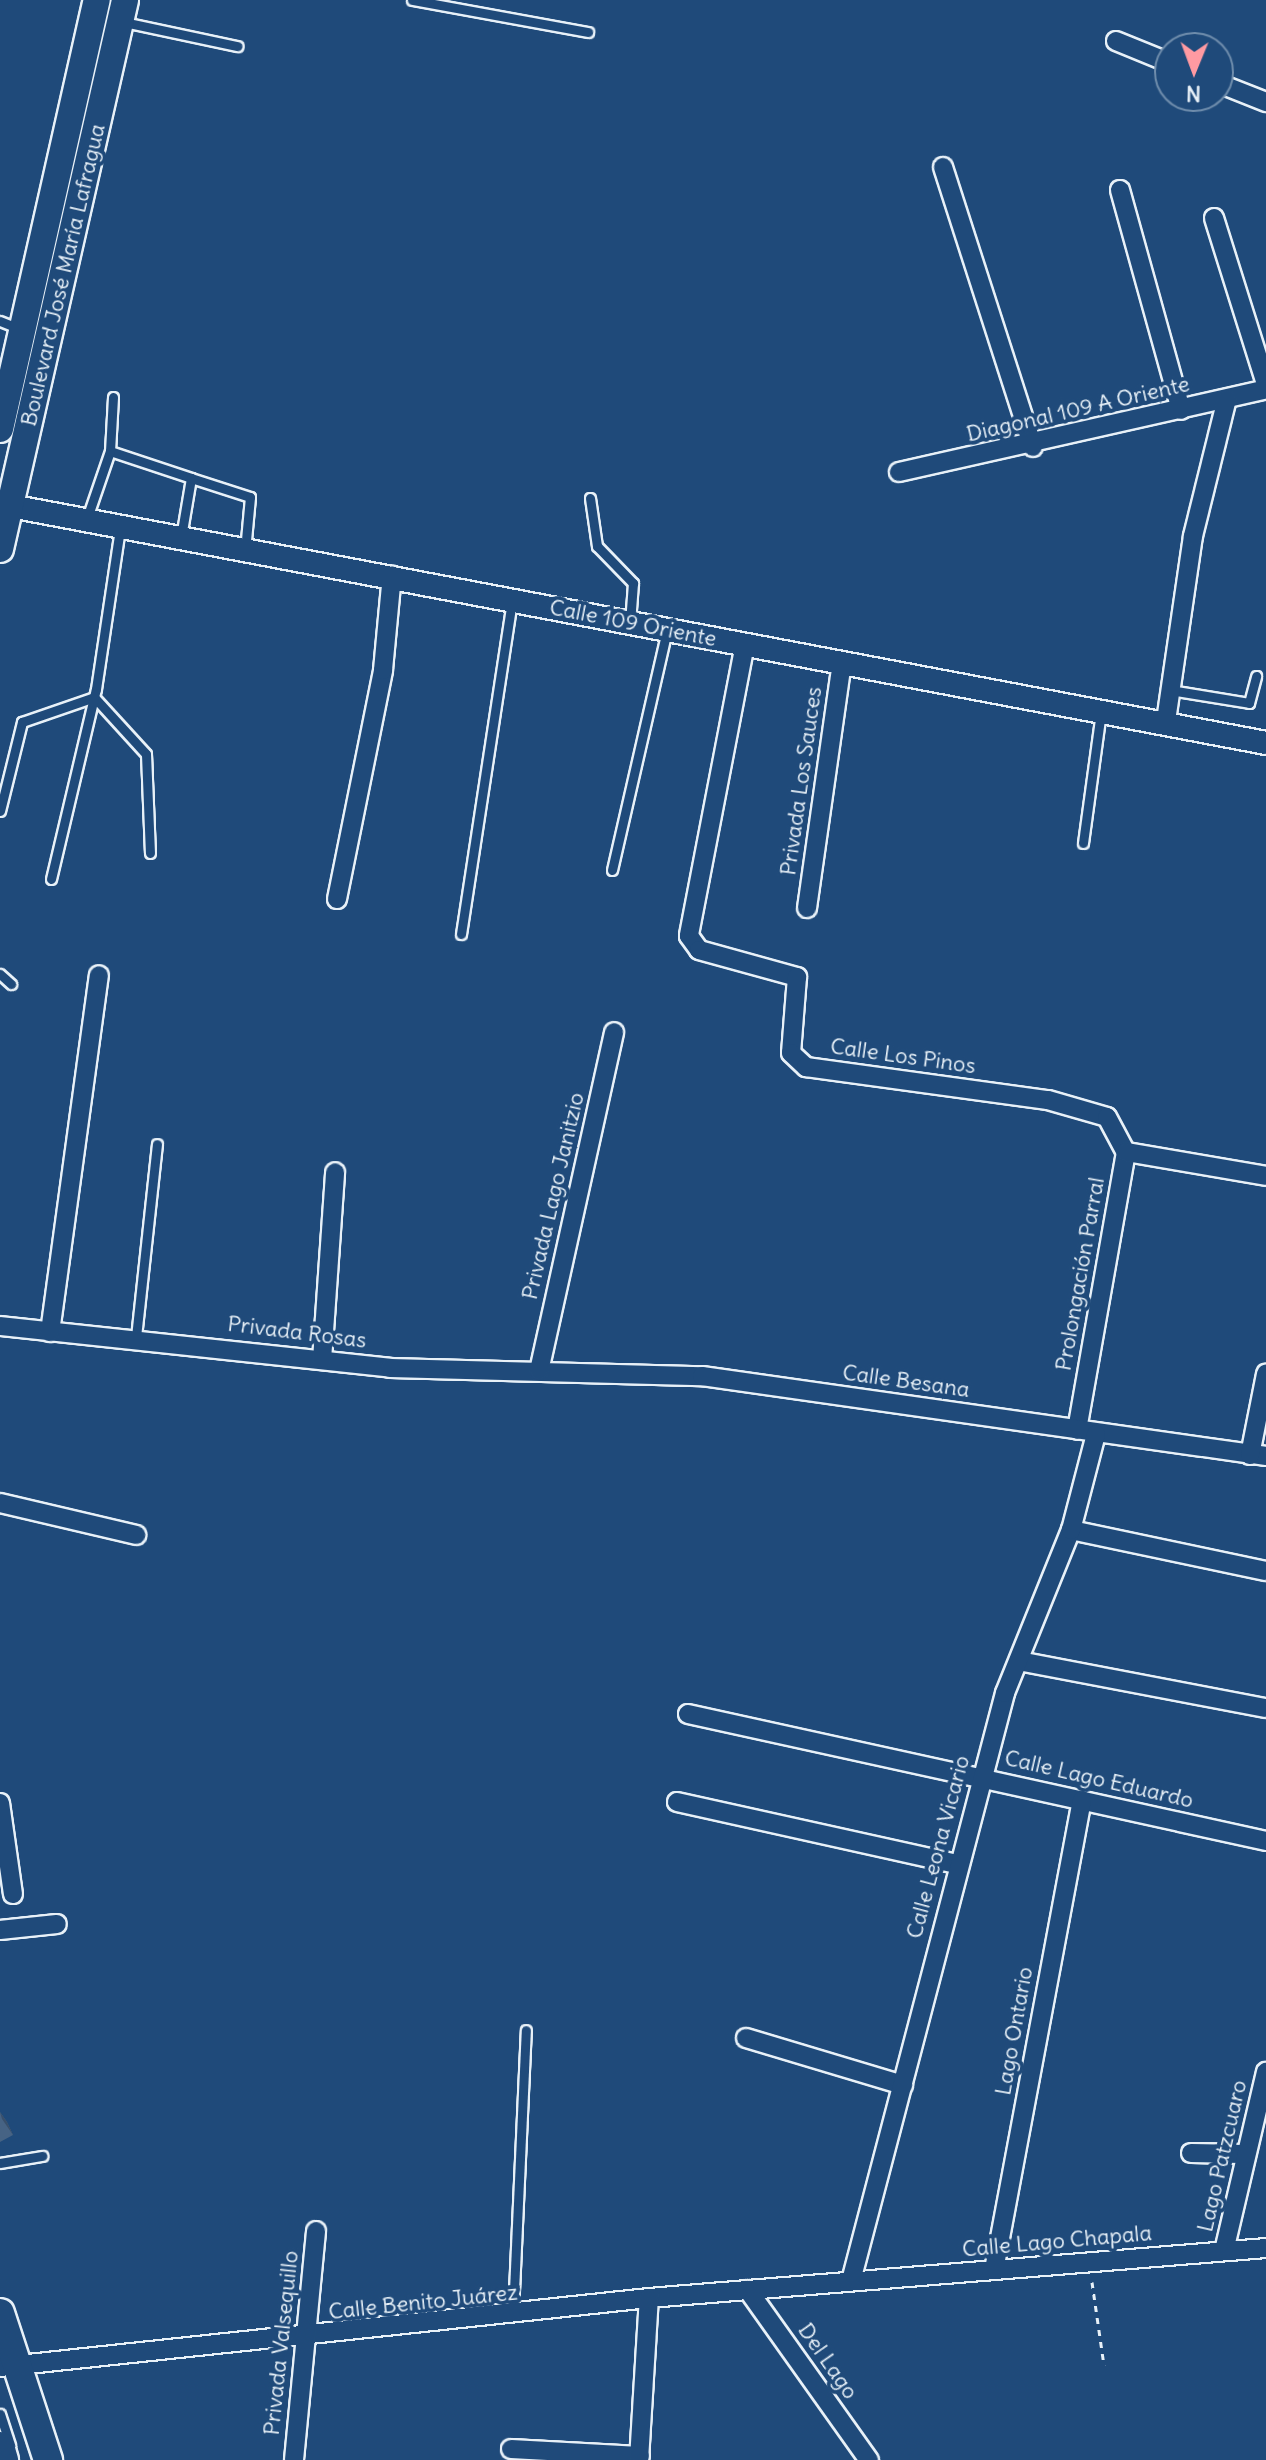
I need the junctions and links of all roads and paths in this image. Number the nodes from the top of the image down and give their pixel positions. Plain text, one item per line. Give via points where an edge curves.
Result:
1 (97, 0) edge
2 (412, 0) edge
3 (123, 10) edge
4 (588, 32) dead end
5 (1116, 41) dead end
6 (237, 46) dead end
7 (1154, 56) edge
8 (1234, 89) edge
9 (1266, 102) edge
10 (943, 167) dead end
11 (1120, 190) dead end
12 (1214, 218) dead end
13 (12, 326) edge
14 (1266, 386) edge
15 (113, 397) dead end
16 (1227, 399) junction
17 (1181, 410) junction
18 (0, 429) edge
19 (1033, 447) junction
20 (110, 451) junction
21 (899, 472) dead end
22 (191, 478) junction
23 (590, 498) dead end
24 (5, 505) edge
25 (86, 521) junction
26 (120, 528) junction
27 (181, 540) junction
28 (0, 549) edge
29 (245, 551) junction
30 (392, 575) junction
31 (513, 599) junction
32 (630, 623) junction
33 (667, 630) junction
34 (745, 644) junction
35 (842, 661) junction
36 (1256, 676) dead end
37 (1170, 690) junction
38 (94, 697) junction
39 (1101, 709) junction
40 (1166, 721) junction
41 (1266, 743) edge
42 (0, 811) edge
43 (1083, 843) dead end
44 (150, 853) dead end
45 (612, 870) dead end
46 (51, 879) dead end
47 (337, 899) dead end
48 (807, 908) dead end
49 (461, 934) dead end
50 (0, 974) edge
51 (99, 975) dead end
52 (11, 984) dead end
53 (614, 1032) dead end
54 (1115, 1128) joint
55 (157, 1144) dead end
56 (1126, 1152) junction
57 (335, 1172) dead end
58 (1266, 1176) edge
59 (0, 1326) edge
60 (50, 1332) junction
61 (136, 1337) junction
62 (322, 1360) junction
63 (539, 1371) junction
64 (1266, 1374) edge
65 (1077, 1430) junction
66 (1096, 1434) junction
67 (1258, 1456) edge
68 (0, 1503) edge
69 (1071, 1530) junction
70 (136, 1535) dead end
71 (1266, 1571) edge
72 (1019, 1661) junction
73 (1266, 1708) edge
74 (688, 1714) dead end
75 (981, 1777) junction
76 (1082, 1800) junction
77 (677, 1802) dead end
78 (0, 1803) edge
79 (1266, 1841) edge
80 (957, 1864) junction
81 (4, 1871) edge
82 (13, 1894) dead end
83 (57, 1924) dead end
84 (0, 1930) edge
85 (526, 2030) dead end
86 (746, 2038) dead end
87 (1266, 2072) edge
88 (903, 2085) junction
89 (1191, 2153) dead end
90 (1243, 2154) junction
91 (42, 2156) dead end
92 (0, 2163) edge
93 (316, 2231) dead end
94 (1266, 2248) edge
95 (1224, 2251) junction
96 (1090, 2262) junction
97 (994, 2270) junction
98 (851, 2281) junction
99 (748, 2290) junction
100 (649, 2298) junction
101 (0, 2313) edge
102 (513, 2316) junction
103 (307, 2339) junction
104 (6, 2360) edge
105 (1104, 2365) dead end
106 (0, 2414) edge
107 (0, 2446) edge
108 (511, 2449) dead end
109 (640, 2458) edge
110 (4, 2460) edge
111 (15, 2460) edge
112 (38, 2460) edge
113 (48, 2460) edge
114 (294, 2460) edge
115 (869, 2460) edge

1 - 13 main road, Boulevard José María Lafragua
2 - 4 lane
3 - 6 lane
3 - 24 main road, Boulevard José María Lafragua
5 - 7 street
8 - 9 street
10 - 19 street
11 - 17 street
12 - 14 street
13 - 18 main road, Boulevard José María Lafragua
14 - 16 street, Diagonal 109 A Oriente
15 - 20 lane
16 - 17 street, Diagonal 109 A Oriente
16 - 37 street via 1193,536
17 - 19 street, Diagonal 109 A Oriente
19 - 21 street, Diagonal 109 A Oriente
20 - 22 lane
20 - 25 lane
22 - 27 lane
22 - 29 lane via 250,497
23 - 32 lane via 597,546 633,583
24 - 25 street, Calle 109 Oriente
24 - 28 main road, Boulevard José María Lafragua
25 - 26 street, Calle 109 Oriente
26 - 27 street, Calle 109 Oriente
26 - 38 lane
27 - 29 street, Calle 109 Oriente
29 - 30 street, Calle 109 Oriente
30 - 31 street, Calle 109 Oriente
30 - 47 street via 383,670
31 - 32 street, Calle 109 Oriente
31 - 49 lane
32 - 33 street, Calle 109 Oriente
33 - 34 street, Calle 109 Oriente
33 - 45 lane
34 - 35 street, Calle 109 Oriente
34 - 54 street, Calle Los Pinos via 693,945 797,977 791,1053 806,1067 1048,1100 1097,1111
35 - 39 street, Calle 109 Oriente
35 - 48 street, Privada Los Sauces
36 - 37 lane via 1249,703
37 - 40 street
38 - 42 lane via 22,722
38 - 44 lane via 146,754
38 - 46 lane
39 - 40 street, Calle 109 Oriente
39 - 43 lane
40 - 41 street, Calle 109 Oriente
50 - 52 lane
51 - 60 street
53 - 63 street, Privada Lago Janitzio
54 - 56 street, Prolongación Parral
55 - 61 lane
56 - 58 street
56 - 65 street, Prolongación Parral
57 - 62 street
59 - 60 street, Privada Rosas
60 - 61 street, Privada Rosas
61 - 62 street, Privada Rosas
62 - 63 street, Privada Rosas
63 - 65 street, Calle Besana via 702,1376
64 - 67 street
65 - 66 street, Calle Besana
66 - 67 street, Calle Besana
66 - 69 street, Calle Leona Vicario
68 - 70 street
69 - 71 street
69 - 72 street, Calle Leona Vicario
72 - 73 street
72 - 75 street, Calle Leona Vicario
74 - 75 street, Calle Lago Eduardo
75 - 76 street, Calle Lago Eduardo
75 - 80 street, Calle Leona Vicario
76 - 79 street, Calle Lago Eduardo
76 - 97 street, Lago Ontario
77 - 80 street
78 - 81 street
80 - 88 street, Calle Leona Vicario
81 - 82 street
83 - 84 street
85 - 102 lane
86 - 88 street
87 - 90 street, Lago Patzcuaro
88 - 98 street, Calle Leona Vicario
89 - 90 street
90 - 95 street, Lago Patzcuaro
91 - 92 lane
93 - 103 street, Privada Valsequillo
94 - 95 street, Calle Lago Chapala
95 - 96 street, Calle Lago Chapala
96 - 97 street, Calle Lago Chapala
96 - 105 path
97 - 98 street, Calle Lago Chapala
98 - 99 street, Calle Benito Juárez
99 - 100 street, Calle Benito Juárez
99 - 115 street, Del Lago
100 - 102 street, Calle Benito Juárez
100 - 109 street
101 - 104 main road
102 - 103 street, Calle Benito Juárez
103 - 104 street, Calle Benito Juárez
103 - 114 street, Privada Valsequillo
104 - 112 lane
104 - 113 main road
106 - 111 lane
107 - 110 main road
108 - 109 street

